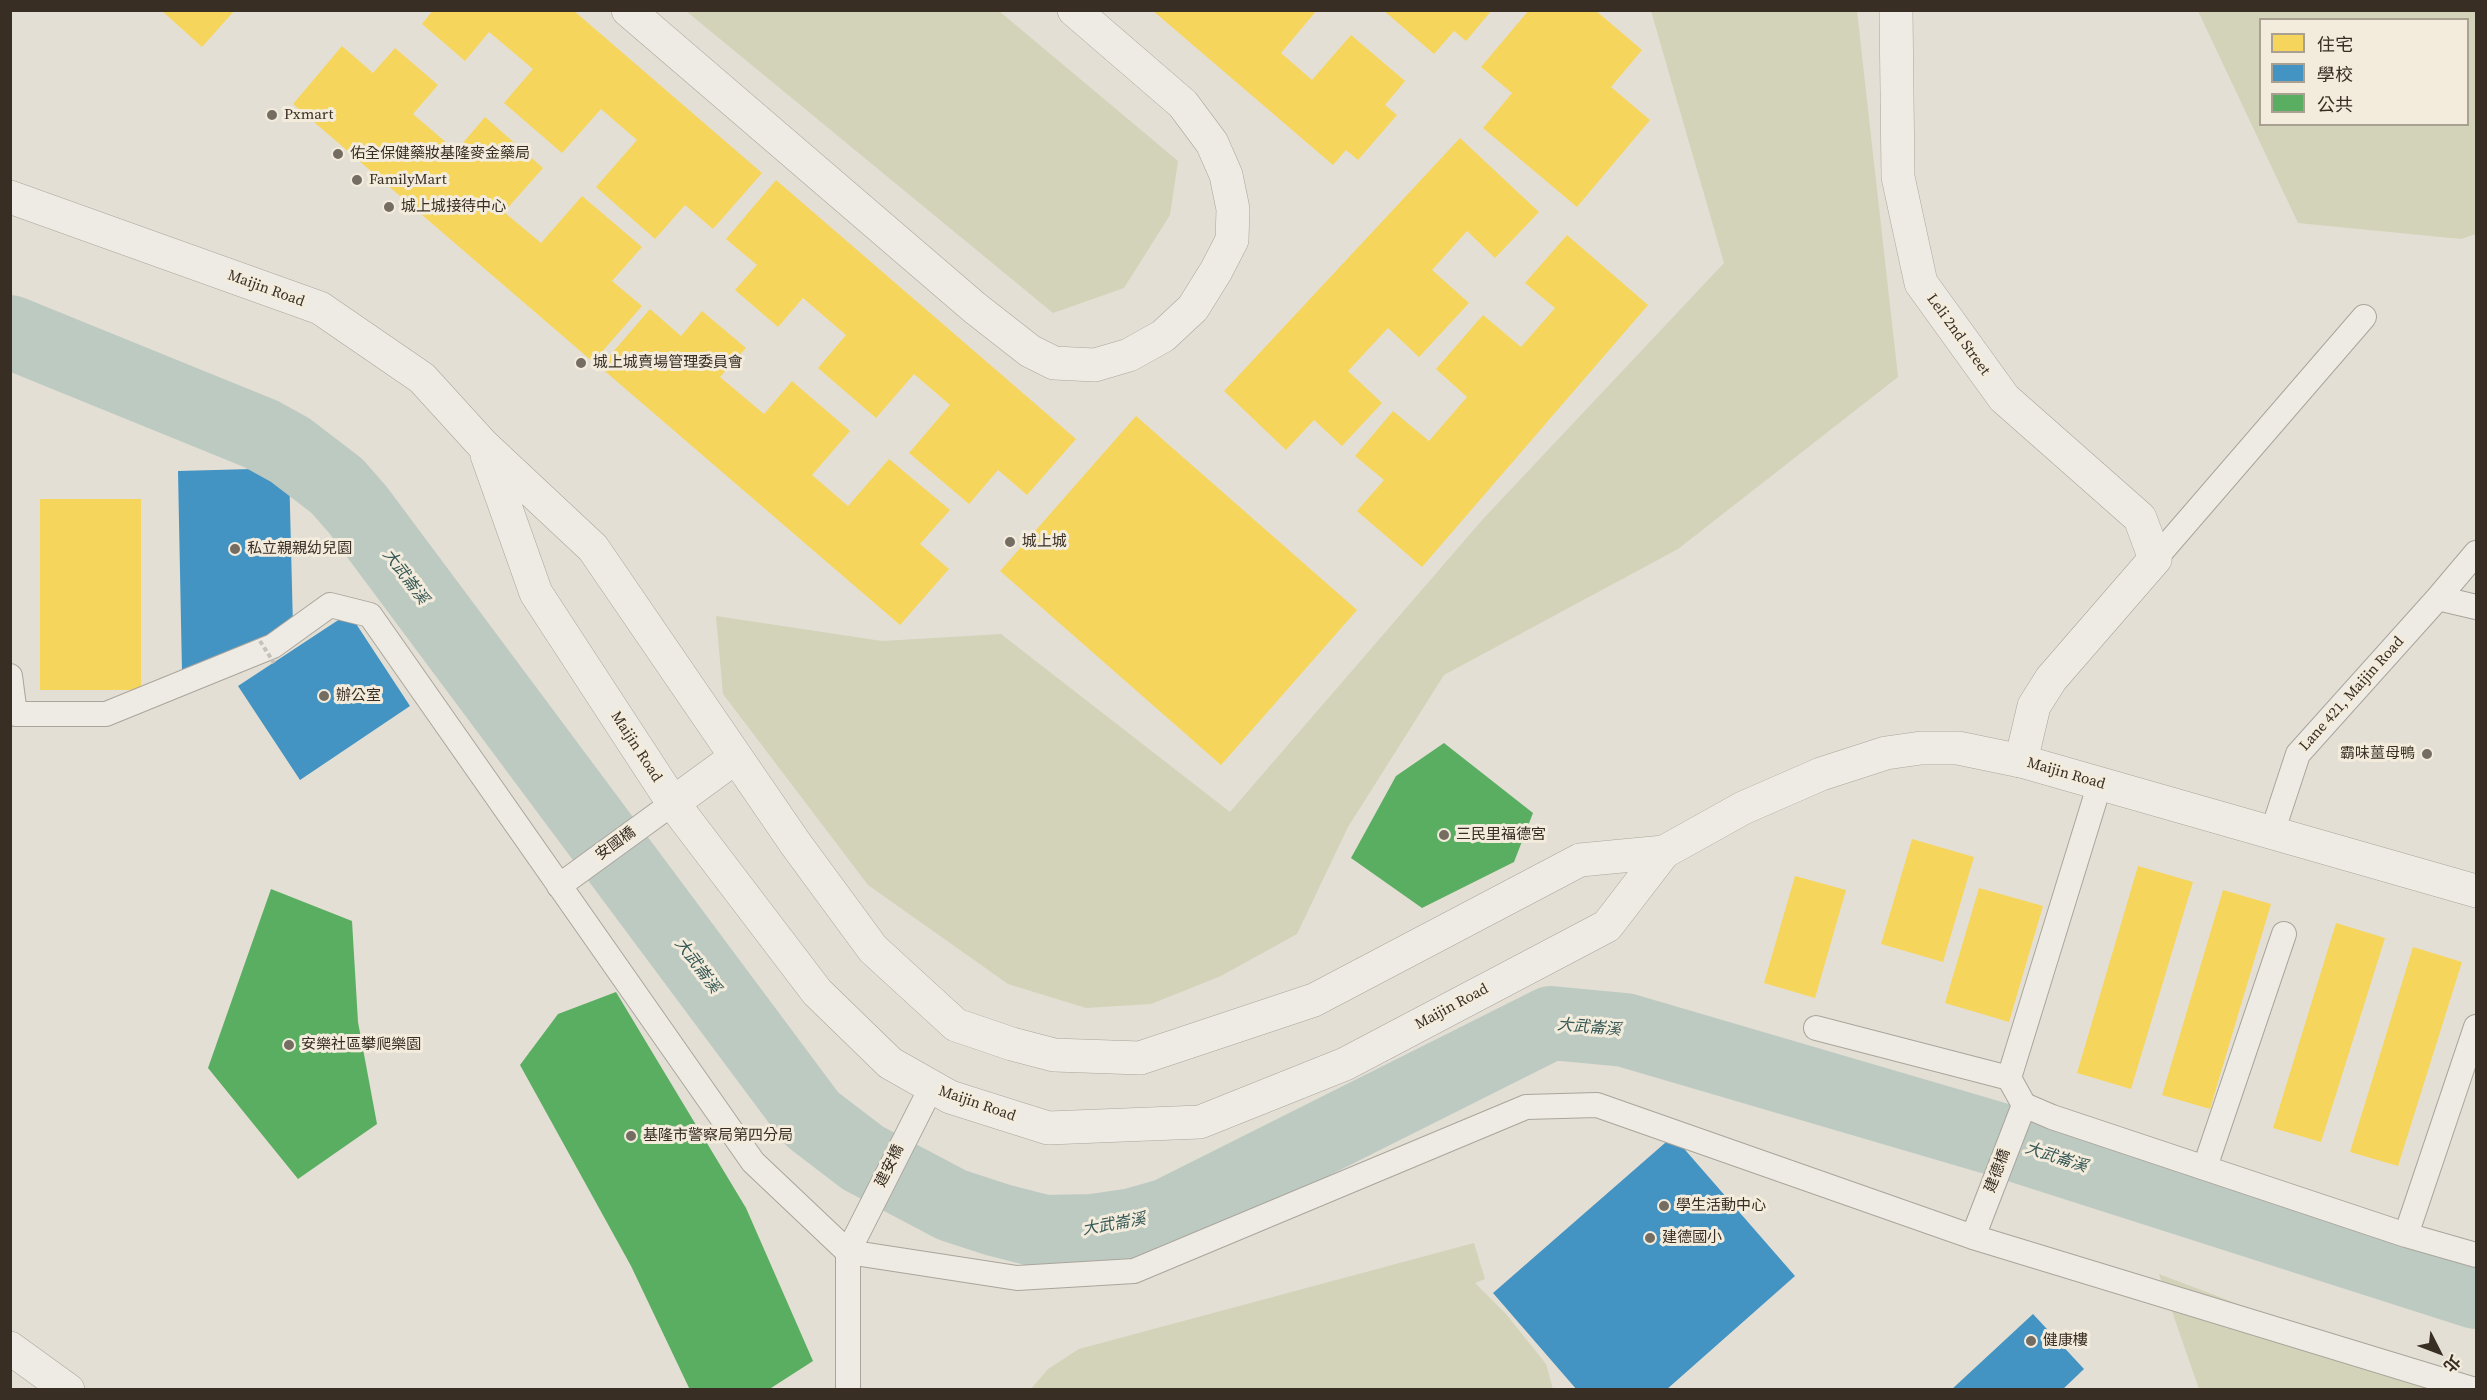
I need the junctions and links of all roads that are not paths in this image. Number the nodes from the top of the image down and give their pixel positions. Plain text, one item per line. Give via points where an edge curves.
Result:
1 (628, 10) edge
2 (1074, 10) edge
3 (1896, 10) edge
4 (10, 197) edge
5 (2364, 317) dead end
6 (483, 445) junction
7 (2476, 554) edge
8 (2156, 559) junction
9 (2438, 598) junction
10 (2476, 607) edge
11 (10, 676) edge
12 (736, 757) junction
13 (2021, 761) junction
14 (2100, 783) junction
15 (673, 803) junction
16 (2272, 833) junction
17 (1664, 852) junction
18 (559, 886) junction
19 (2476, 891) edge
20 (2284, 934) dead end
21 (2476, 1027) edge
22 (1816, 1028) dead end
23 (2010, 1078) junction
24 (924, 1100) junction
25 (2024, 1105) junction
26 (2205, 1167) junction
27 (2406, 1235) junction
28 (1972, 1237) junction
29 (848, 1252) junction
30 (2476, 1255) edge
31 (10, 1348) edge
32 (68, 1389) edge
33 (848, 1389) edge
34 (2475, 1389) edge

1 - 2 street via 966,301 1030,351 1054,363 1095,365 1129,355 1163,336 1193,308 1232,240 1233,209 1226,175 1212,143 1183,104
3 - 8 street, Leli 2nd Street via 1898,177 1921,283 2004,398 2140,518
4 - 6 street, Maijin Road via 320,308 422,378
5 - 8 lane
6 - 12 street, Maijin Road via 593,548
6 - 15 street, Maijin Road via 536,593
7 - 9 lane, Lane 421, Maijin Road
8 - 13 street via 2051,679 2034,706
9 - 10 lane
9 - 16 lane, Lane 421, Maijin Road via 2298,754
11 - 18 lane via 15,714 106,714 273,646 330,605 370,615
12 - 15 street
12 - 17 street, Maijin Road via 873,949 956,1025 1054,1055 1140,1058 1314,1000 1580,860
13 - 14 street, Maijin Road
13 - 17 street, Maijin Road via 1958,748 1886,753 1821,774 1753,804
14 - 16 street, Maijin Road
14 - 23 lane
15 - 18 lane, 安國橋
15 - 24 street, Maijin Road via 817,992
16 - 19 street, Maijin Road
17 - 24 street, Maijin Road via 1607,926 1345,1064 1200,1122 1048,1128 950,1097
18 - 29 lane via 753,1162
20 - 26 lane
21 - 27 lane
22 - 23 lane
23 - 25 lane
24 - 29 lane, 建安橋
25 - 26 lane
25 - 28 lane, 建德橋
26 - 27 lane
27 - 30 lane
28 - 29 lane via 1597,1105 1526,1107 1134,1271 1017,1278
28 - 34 lane
29 - 33 lane
31 - 32 street

